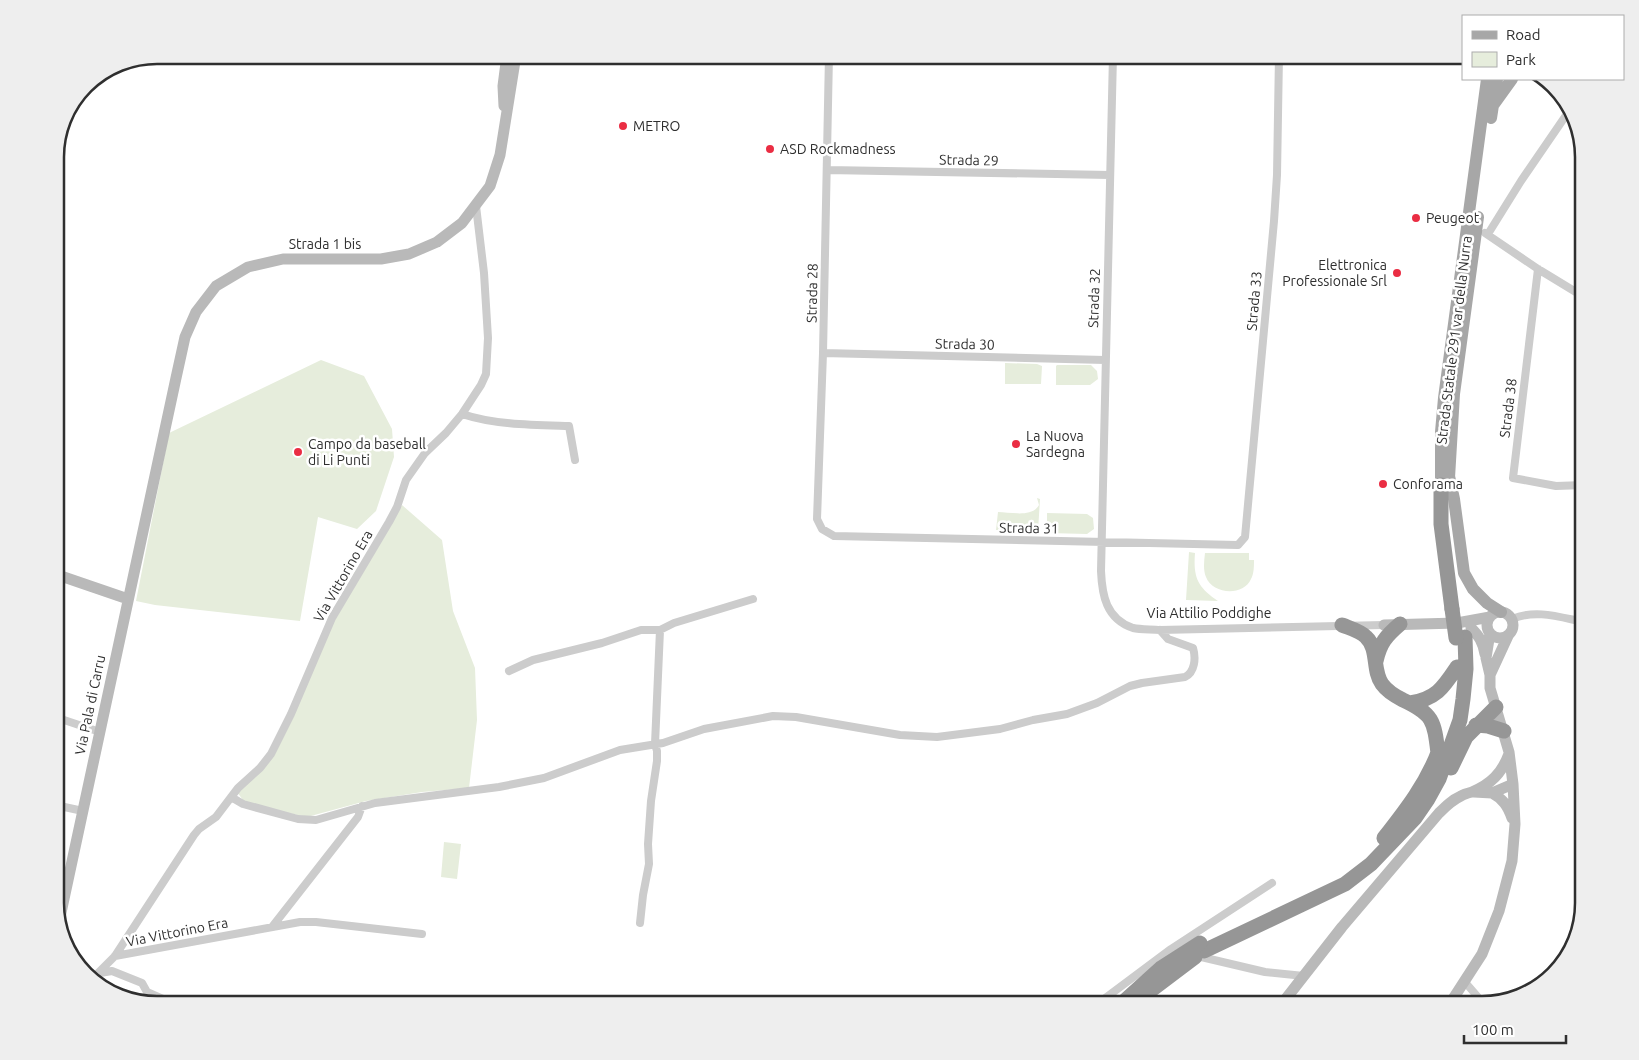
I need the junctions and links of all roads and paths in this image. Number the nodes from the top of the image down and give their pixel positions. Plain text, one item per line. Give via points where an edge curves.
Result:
1 (506, 64) edge
2 (515, 64) edge
3 (829, 64) edge
4 (1112, 64) edge
5 (1278, 64) edge
6 (1487, 80) edge
7 (1497, 80) edge
8 (1511, 80) edge
9 (1492, 106) junction
10 (1566, 116) edge
11 (505, 117) junction
12 (826, 170) junction
13 (1110, 175) junction
14 (476, 206) junction
15 (1482, 232) junction
16 (1538, 269) junction
17 (1575, 292) edge
18 (823, 353) junction
19 (1105, 360) junction
20 (462, 414) junction
21 (575, 460) dead end
22 (1446, 482) junction
23 (1575, 486) edge
24 (822, 529) joint
25 (1101, 542) junction
26 (1238, 545) joint
27 (64, 577) edge
28 (128, 599) junction
29 (753, 599) dead end
30 (1501, 616) junction
31 (1575, 620) edge
32 (1400, 624) junction
33 (1342, 625) junction
34 (1384, 625) junction
35 (660, 630) junction
36 (1160, 630) junction
37 (1462, 632) junction
38 (1489, 632) junction
39 (1508, 636) junction
40 (1374, 656) junction
41 (1486, 658) junction
42 (1457, 667) junction
43 (509, 671) dead end
44 (1490, 675) junction
45 (1410, 703) junction
46 (1496, 707) junction
47 (64, 720) edge
48 (1476, 726) junction
49 (1504, 731) junction
50 (100, 732) junction
51 (655, 744) junction
52 (1509, 752) junction
53 (1438, 753) junction
54 (1513, 784) junction
55 (1489, 789) junction
56 (231, 797) junction
57 (1428, 799) junction
58 (362, 806) junction
59 (64, 807) edge
60 (83, 811) junction
61 (1515, 824) junction
62 (1272, 883) dead end
63 (64, 899) edge
64 (640, 923) dead end
65 (272, 927) junction
66 (422, 934) dead end
67 (1202, 947) junction
68 (1171, 949) junction
69 (115, 956) junction
70 (100, 973) joint
71 (1304, 976) junction
72 (1464, 981) junction
73 (147, 992) junction
74 (147, 995) edge
75 (156, 996) edge
76 (1108, 996) edge
77 (1130, 996) edge
78 (1143, 996) edge
79 (1288, 996) edge
80 (1455, 996) edge
81 (1477, 996) edge

1 - 11 street, Strada 1 bis
2 - 11 street, Strada 1 bis
3 - 12 street, Strada 28
4 - 13 street, Strada 32
5 - 26 street, Strada 33 via 1273,227 1245,537
6 - 22 main road, Strada Statale 291 var della Nurra via 1444,398 1441,432
7 - 9 main road, Strada Statale 291 var della Nurra
8 - 9 main road
9 - 15 main road, Strada Statale 291 var della Nurra
10 - 15 street
11 - 14 street, Strada 1 bis via 495,171 490,186
12 - 13 street, Strada 29
12 - 18 street, Strada 28
13 - 19 street, Strada 32
14 - 20 street, Via Vittorino Era via 484,273 488,364 484,380
14 - 28 street, Strada 1 bis via 462,223 437,242 409,254 381,258 283,258 248,267 216,286 196,312 185,337
15 - 16 street
15 - 22 main road, Strada Statale 291 var della Nurra via 1454,394
16 - 17 street
16 - 23 street, Strada 38 via 1512,478
18 - 19 street, Strada 30
18 - 24 street, Strada 28 via 817,519
19 - 25 street, Strada 32
20 - 21 street via 478,419 569,426
20 - 56 street, Via Vittorino Era via 406,480 389,522 332,618 271,754
22 - 30 main road via 1454,499 1464,573 1473,589
22 - 37 highway, Strada Statale 291 var della Nurra, bridge via 1443,541
24 - 25 street, Strada 31 via 834,536
25 - 26 street, Strada 31
25 - 36 street, Via Attilio Poddighe via 1102,590 1108,608 1117,619 1133,628
27 - 28 street
28 - 50 street, Via Pala di Carru
29 - 35 street
30 - 31 street via 1542,614
30 - 37 street
30 - 38 street via 1487,624
30 - 39 street via 1513,628
32 - 34 street
32 - 37 street
32 - 40 highway
33 - 34 street, Via Attilio Poddighe
33 - 36 street, Via Attilio Poddighe
33 - 40 highway via 1366,637
34 - 40 highway via 1375,642
35 - 43 street via 642,630 533,660
35 - 51 street
36 - 51 street via 1168,639 1193,648 1190,674 1142,682 1067,714 1000,729 930,737 900,736 796,717 773,716 719,726
37 - 38 street
37 - 41 street via 1480,637
37 - 42 highway, Strada Statale 291 var della Nurra
37 - 57 highway, Strada Statale 291 var della Nurra via 1466,670 1460,720
38 - 39 street via 1500,638
38 - 41 street
39 - 44 street
40 - 45 highway via 1382,684 1393,696
41 - 44 street
42 - 45 highway via 1434,696
42 - 53 highway, Strada Statale 291 var della Nurra via 1450,718
44 - 46 street
45 - 53 highway via 1430,718 1436,731
46 - 48 highway
46 - 49 street
47 - 50 street
48 - 49 highway
48 - 57 highway via 1466,737 1442,784
49 - 52 street
50 - 60 street, Via Pala di Carru
51 - 58 street via 620,750 557,774 516,784
51 - 64 street via 657,751 647,854 650,864
52 - 54 street
52 - 55 street via 1500,774
53 - 67 highway, Strada Statale 291 var della Nurra via 1410,806 1375,849 1330,882
54 - 55 street via 1501,782
54 - 61 street
55 - 61 street via 1507,805
55 - 71 street via 1462,794 1439,813
56 - 58 street via 243,804 309,821
56 - 69 street, Via Vittorino Era via 216,817 194,835
57 - 67 highway, Strada Statale 291 var della Nurra via 1415,818 1376,859 1345,884
58 - 65 street via 358,817
59 - 60 street
60 - 63 street, Via Pala di Carru
61 - 72 street via 1512,860 1499,911 1482,954
62 - 68 street
65 - 66 street, Via Vittorino Era via 316,922
65 - 69 street, Via Vittorino Era
67 - 77 highway, Strada Statale 291 var della Nurra, bridge via 1161,968
67 - 78 highway, Strada Statale 291 var della Nurra, bridge
68 - 71 street via 1265,972
68 - 76 street
69 - 70 street, Via Vittorino Era
70 - 73 street via 112,971 142,983
71 - 79 street
72 - 80 street
72 - 81 street
73 - 74 street
73 - 75 street

